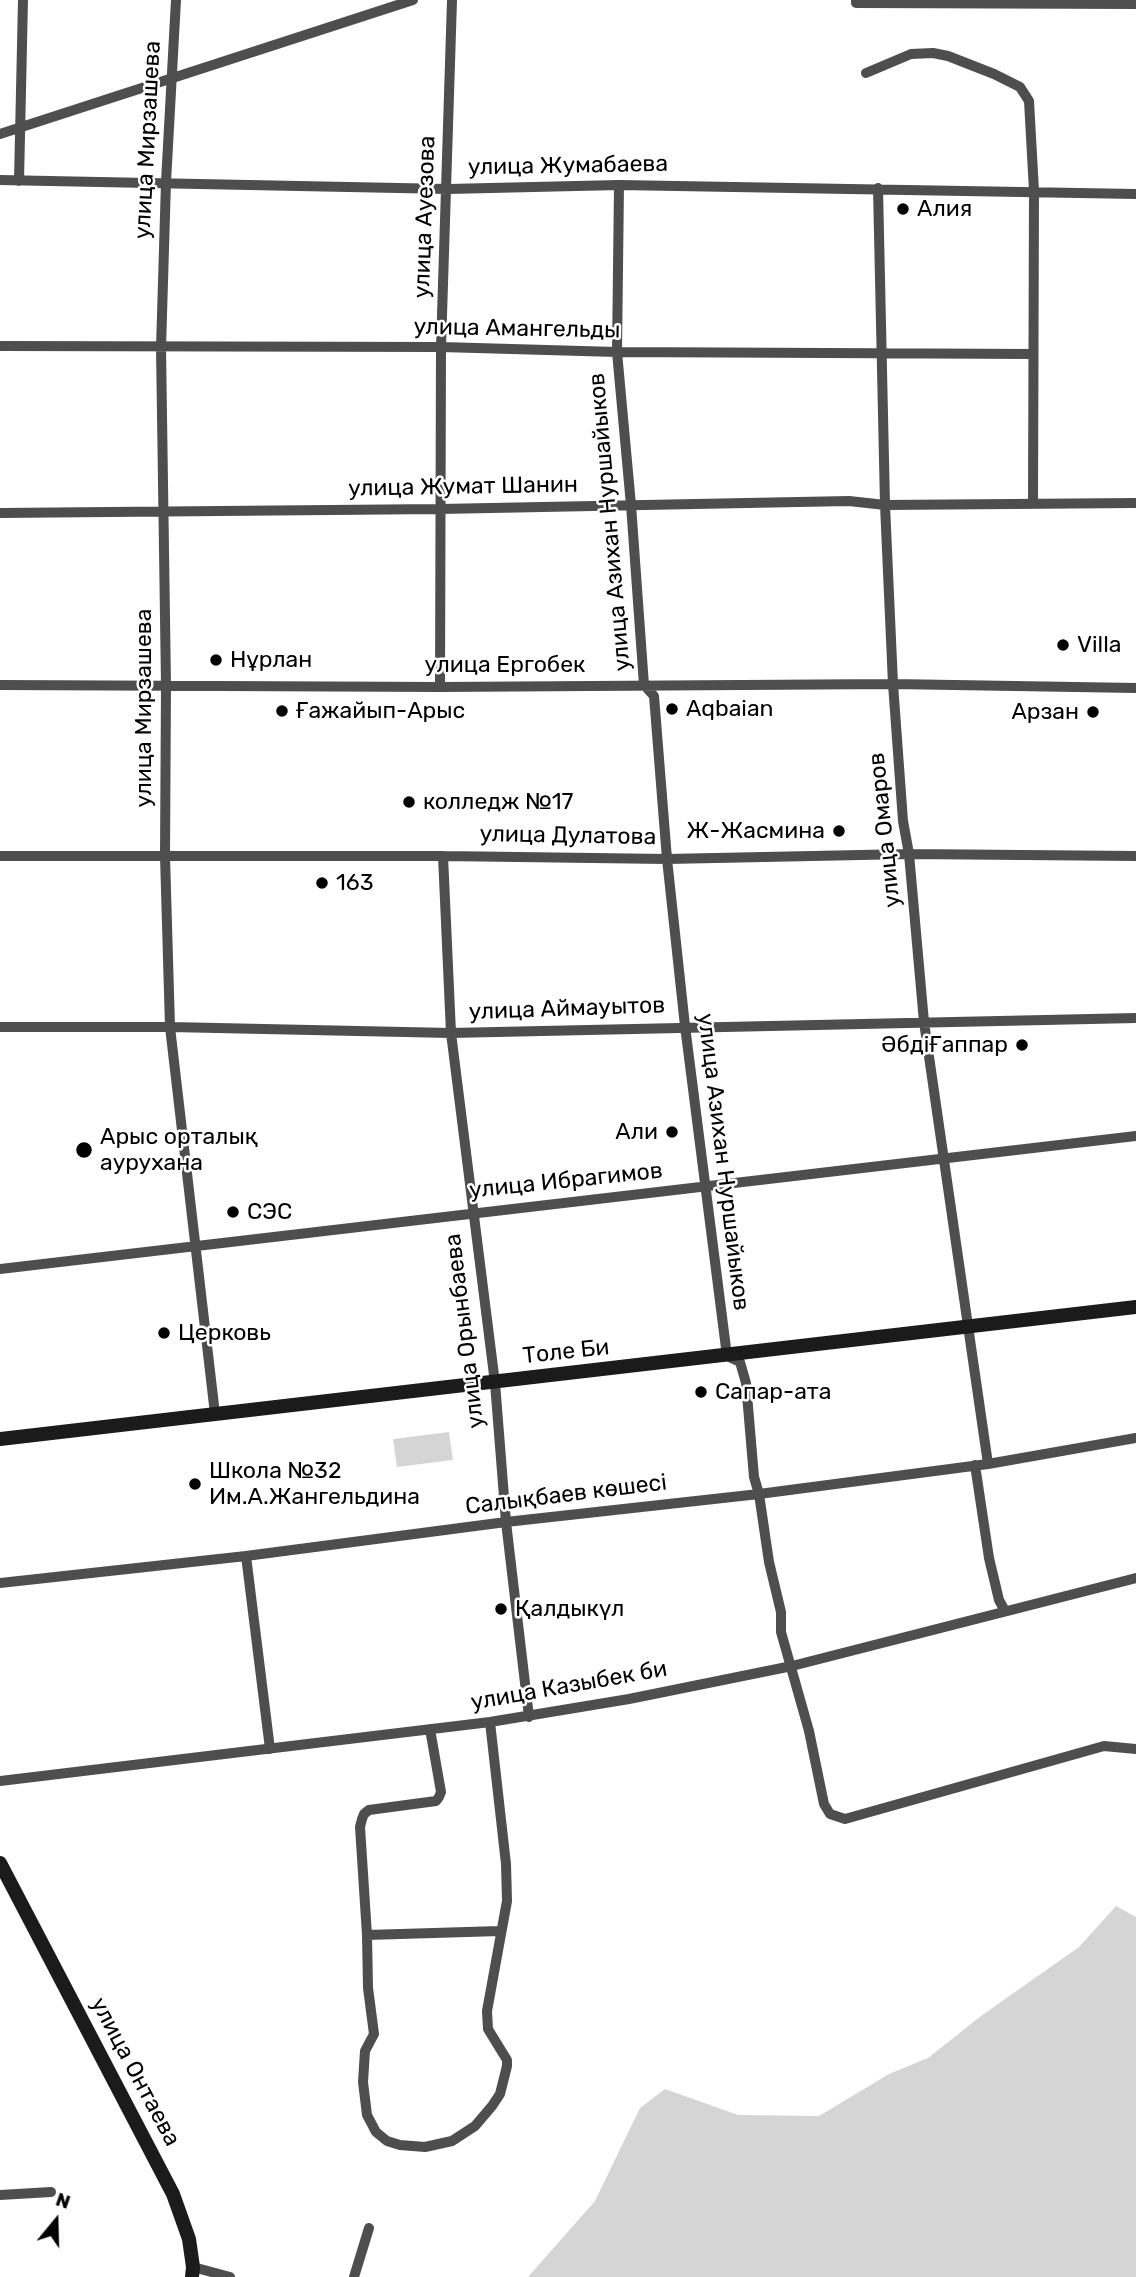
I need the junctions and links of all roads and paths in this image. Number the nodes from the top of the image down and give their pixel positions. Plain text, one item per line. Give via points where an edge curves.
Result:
1 (23, 0) edge
2 (176, 0) edge
3 (413, 0) edge
4 (452, 0) edge
5 (856, 2) edge
6 (1136, 4) edge
7 (866, 73) dead end
8 (0, 134) edge
9 (0, 180) edge
10 (19, 181) junction
11 (166, 182) junction
12 (619, 184) junction
13 (878, 188) junction
14 (448, 189) junction
15 (1034, 191) junction
16 (1136, 194) edge
17 (0, 346) edge
18 (441, 347) junction
19 (161, 348) junction
20 (617, 352) junction
21 (880, 352) junction
22 (1032, 354) junction
23 (1033, 503) junction
24 (1136, 503) edge
25 (631, 505) junction
26 (885, 505) junction
27 (440, 509) junction
28 (162, 511) junction
29 (0, 513) edge
30 (893, 684) junction
31 (0, 685) edge
32 (166, 685) junction
33 (644, 685) junction
34 (440, 687) junction
35 (1136, 688) edge
36 (909, 853) junction
37 (0, 856) edge
38 (165, 856) junction
39 (443, 856) junction
40 (1136, 856) edge
41 (667, 859) junction
42 (1136, 1018) edge
43 (924, 1023) junction
44 (685, 1026) junction
45 (0, 1027) edge
46 (170, 1027) junction
47 (451, 1033) junction
48 (1136, 1136) edge
49 (945, 1158) junction
50 (705, 1187) junction
51 (472, 1212) junction
52 (194, 1246) junction
53 (0, 1269) edge
54 (1136, 1307) edge
55 (970, 1328) junction
56 (727, 1356) junction
57 (495, 1383) junction
58 (215, 1414) junction
59 (1136, 1438) edge
60 (0, 1439) edge
61 (988, 1464) junction
62 (975, 1465) junction
63 (759, 1494) junction
64 (506, 1522) junction
65 (246, 1556) junction
66 (1136, 1578) edge
67 (0, 1583) edge
68 (1005, 1611) junction
69 (792, 1666) junction
70 (529, 1717) junction
71 (490, 1722) junction
72 (430, 1729) junction
73 (270, 1749) junction
74 (1136, 1749) edge
75 (0, 1782) edge
76 (0, 1863) edge
77 (500, 1931) junction
78 (367, 1936) junction
79 (51, 2192) dead end
80 (0, 2195) edge
81 (369, 2228) dead end
82 (192, 2272) edge
83 (230, 2277) edge
84 (354, 2277) edge

1 - 10 street
2 - 11 street, улица Мирзашева
3 - 8 street
4 - 14 street, улица Ауезова
5 - 6 street
7 - 15 street via 911,54 933,53 1020,87 1029,101
9 - 10 street, улица Жумабаева
10 - 11 street, улица Жумабаева
11 - 14 street, улица Жумабаева
11 - 19 street, улица Мирзашева
12 - 13 street, улица Жумабаева
12 - 14 street, улица Жумабаева
12 - 20 street, улица Азихан Нуршайыков
13 - 15 street, улица Жумабаева
13 - 21 street, улица Омаров
14 - 18 street, улица Ауезова
15 - 16 street, улица Жумабаева
15 - 22 street
17 - 19 street, улица Амангельды
18 - 19 street, улица Амангельды
18 - 20 street, улица Амангельды
18 - 27 street, улица Ауезова
19 - 28 street, улица Мирзашева
20 - 21 street, улица Амангельды
20 - 25 street, улица Азихан Нуршайыков
21 - 22 street, улица Амангельды
21 - 26 street, улица Омаров
22 - 23 street
23 - 24 street, улица Жумат Шанин
23 - 26 street, улица Жумат Шанин
25 - 26 street, улица Жумат Шанин via 849,501
25 - 27 street, улица Жумат Шанин
25 - 33 street, улица Азихан Нуршайыков
26 - 30 street, улица Омаров
27 - 28 street, улица Жумат Шанин
27 - 34 street, улица Ауезова
28 - 29 street, улица Жумат Шанин
28 - 32 street, улица Мирзашева
30 - 33 street, улица Ергобек
30 - 35 street, улица Ергобек
30 - 36 street, улица Омаров
31 - 32 street, улица Ергобек
32 - 34 street, улица Ергобек
32 - 38 street, улица Мирзашева
33 - 34 street, улица Ергобек
33 - 41 street, улица Азихан Нуршайыков via 654,696
36 - 40 street, улица Дулатова
36 - 41 street, улица Дулатова
36 - 43 street, улица Омаров
37 - 38 street, улица Дулатова
38 - 39 street, улица Дулатова
38 - 46 street, улица Мирзашева
39 - 41 street, улица Дулатова
39 - 47 street, улица Орынбаева
41 - 44 street, улица Азихан Нуршайыков
42 - 43 street, улица Аймауытов
43 - 44 street, улица Аймауытов
43 - 49 street, улица Омаров
44 - 47 street, улица Аймауытов
44 - 50 street, улица Азихан Нуршайыков
45 - 46 street, улица Аймауытов
46 - 47 street, улица Аймауытов
46 - 52 street, улица Мирзашева
47 - 51 street, улица Орынбаева
48 - 49 street, улица Ибрагимов
49 - 50 street, улица Ибрагимов
49 - 55 street, улица Омаров
50 - 51 street, улица Ибрагимов
50 - 56 street, улица Азихан Нуршайыков
51 - 52 street, улица Ибрагимов
51 - 57 street, улица Орынбаева
52 - 53 street, улица Ибрагимов
52 - 58 street, улица Мирзашева
54 - 55 main road, Толе Би
55 - 56 main road, Толе Би
55 - 61 street, улица Омаров
56 - 57 main road, Толе Би
56 - 63 street, улица Азихан Нуршайыков via 740,1362 746,1383
57 - 58 main road, Толе Би
57 - 64 street, улица Орынбаева
58 - 60 main road, Толе Би
59 - 61 street, Салықбаев көшесі
61 - 62 street, Салықбаев көшесі
62 - 63 street, Салықбаев көшесі
62 - 68 street via 989,1558
63 - 64 street, Салықбаев көшесі
63 - 69 street, улица Азихан Нуршайыков via 781,1632
64 - 65 street, Салықбаев көшесі
64 - 70 street, улица Орынбаева
65 - 67 street, Салықбаев көшесі
65 - 73 street
66 - 68 street, улица Казыбек би
68 - 69 street, улица Казыбек би
69 - 70 street, улица Казыбек би
69 - 74 street, улица Азихан Нуршайыков via 824,1804 830,1814 845,1819 1104,1746
70 - 71 street, улица Казыбек би
71 - 72 street, улица Казыбек би
71 - 77 street via 506,1864 507,1901
72 - 73 street, улица Казыбек би
72 - 78 street via 441,1792 436,1801 369,1810 362,1819
73 - 75 street, улица Казыбек би
76 - 82 main road, улица Онтаева via 173,2194 189,2239
77 - 78 street
77 - 78 street via 486,2011 488,2029 507,2060 500,2094 475,2126 452,2141 425,2147 387,2141 367,2115 365,2051 374,2034
79 - 80 street
81 - 84 street
82 - 83 street

